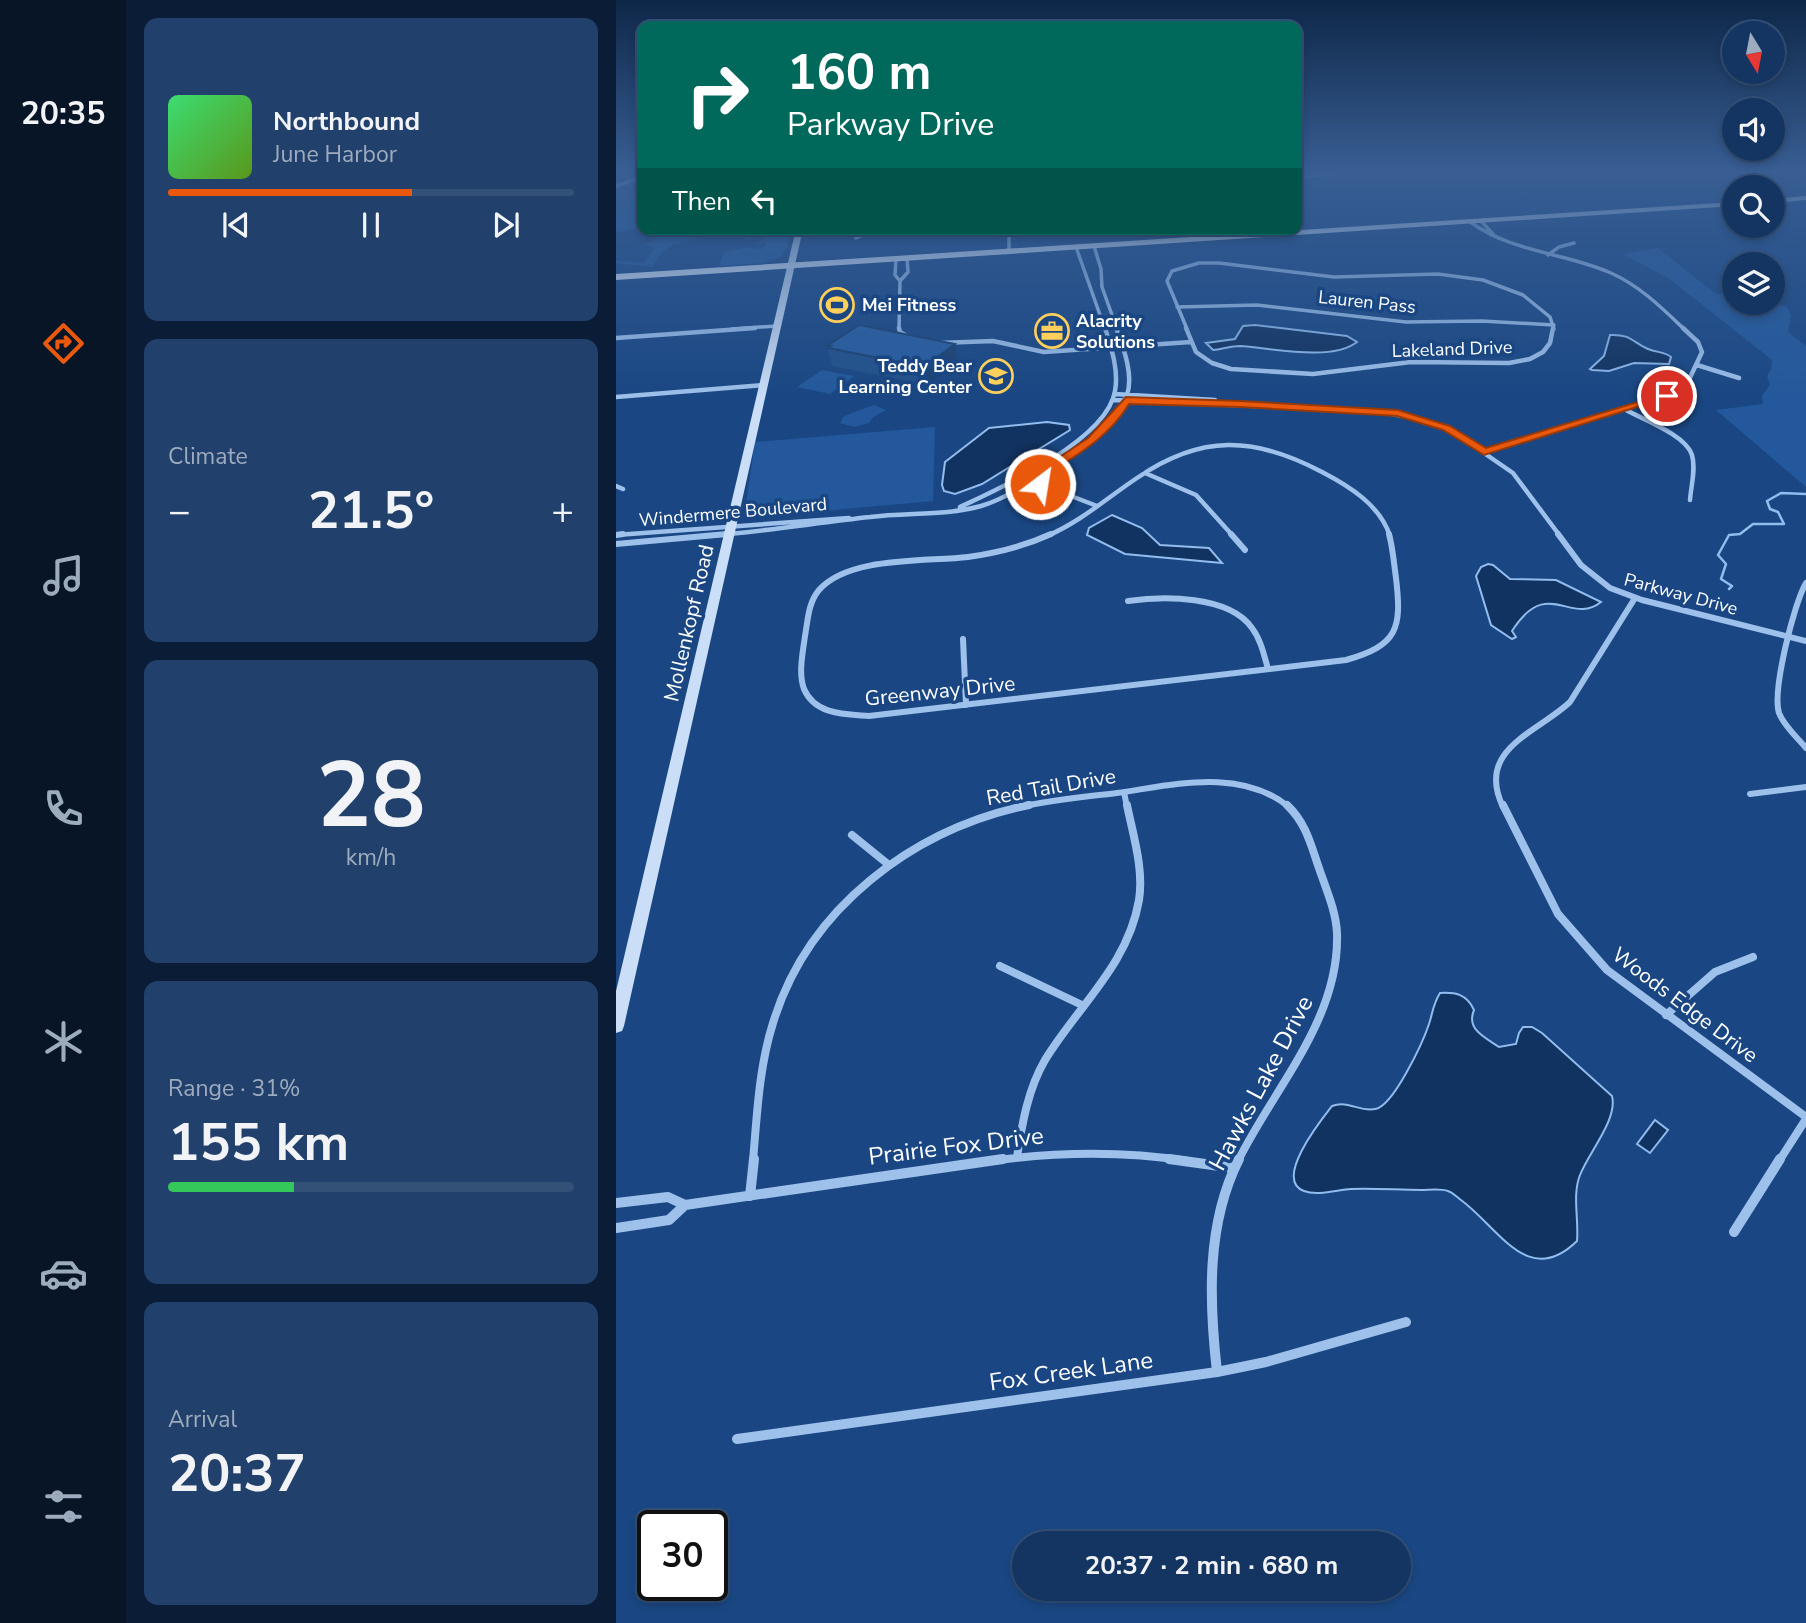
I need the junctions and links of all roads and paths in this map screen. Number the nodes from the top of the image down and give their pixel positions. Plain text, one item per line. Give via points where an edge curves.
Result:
1 (796, 246) edge
2 (1009, 246) edge
3 (1094, 246) joint
4 (1515, 246) edge
5 (1564, 246) edge
6 (1076, 247) junction
7 (1009, 251) junction
8 (1548, 254) junction
9 (907, 258) junction
10 (896, 259) junction
11 (792, 266) junction
12 (616, 277) edge
13 (900, 281) junction
14 (1178, 307) junction
15 (1554, 325) junction
16 (777, 326) junction
17 (616, 338) edge
18 (919, 341) edge
19 (1191, 342) junction
20 (935, 343) edge
21 (1121, 347) junction
22 (1109, 348) junction
23 (1697, 365) junction
24 (1739, 378) dead end
25 (764, 385) junction
26 (616, 397) edge
27 (1114, 397) junction
28 (1127, 398) junction
29 (1624, 409) junction
30 (1484, 452) junction
31 (1145, 473) junction
32 (1020, 477) junction
33 (1030, 481) junction
34 (616, 486) edge
35 (623, 489) dead end
36 (1690, 500) dead end
37 (1097, 506) junction
38 (960, 508) junction
39 (731, 530) junction
40 (616, 536) edge
41 (616, 544) edge
42 (1245, 550) dead end
43 (1806, 583) edge
44 (1635, 598) junction
45 (1128, 601) dead end
46 (1788, 636) junction
47 (963, 639) dead end
48 (1806, 641) edge
49 (1268, 669) junction
50 (966, 705) junction
51 (1806, 748) edge
52 (1806, 787) edge
53 (1124, 792) junction
54 (1267, 793) joint
55 (1749, 794) dead end
56 (852, 835) dead end
57 (889, 865) junction
58 (1753, 957) dead end
59 (1000, 965) dead end
60 (1084, 1006) junction
61 (1666, 1015) junction
62 (616, 1026) edge
63 (1806, 1118) edge
64 (1017, 1157) junction
65 (1234, 1168) junction
66 (750, 1196) junction
67 (616, 1203) edge
68 (685, 1205) junction
69 (616, 1228) edge
70 (1734, 1232) dead end
71 (1406, 1322) dead end
72 (1217, 1372) junction
73 (737, 1439) dead end

1 - 11 street, Mollenkopf Road
2 - 7 street
3 - 6 main road
3 - 21 street
4 - 8 street
5 - 8 street
6 - 7 main road
6 - 22 street
7 - 9 main road
8 - 23 street via 1608,271 1639,289 1698,342 1702,352
9 - 10 main road
9 - 13 street via 908,272
10 - 11 main road
10 - 13 street via 895,275
11 - 12 main road
11 - 16 street, Mollenkopf Road
13 - 18 street via 900,332
14 - 15 street, Lauren Pass via 1257,304 1406,322 1482,320
14 - 15 street, Lakeland Drive via 1167,281 1170,273 1194,264 1219,263 1334,277 1438,274 1483,280 1523,295
14 - 19 street, Lakeland Drive
15 - 19 street, Lakeland Drive via 1548,348 1521,361 1404,363 1323,373 1219,366 1200,357
16 - 17 street
16 - 25 street, Mollenkopf Road
19 - 21 street
20 - 22 street via 993,341 1044,352
21 - 22 street
21 - 28 street via 1129,379
22 - 27 street via 1116,374
23 - 24 street
23 - 29 street via 1681,390
25 - 26 street
25 - 39 street, Mollenkopf Road
27 - 28 street, Parkway Drive
27 - 32 street, Windermere Boulevard via 1100,420 1081,438
28 - 30 street, Parkway Drive via 1407,415 1446,428
28 - 33 street, Windermere Boulevard via 1116,417 1092,440
29 - 30 street
29 - 36 street via 1688,447 1693,457
30 - 44 street, Parkway Drive via 1519,479 1586,571
31 - 37 street, Greenway Drive
31 - 42 street via 1196,495
31 - 49 street, Greenway Drive via 1193,447 1252,444 1285,454 1348,489 1382,518 1389,533 1398,596 1400,616 1394,632 1380,646 1359,656
32 - 33 street
32 - 38 street, Windermere Boulevard
33 - 37 street
33 - 38 street, Windermere Boulevard via 994,502
34 - 35 street
37 - 50 street, Greenway Drive via 1058,531 1025,544 979,555 869,566 840,576 815,595 800,681 803,693 815,705 853,716
38 - 39 street, Windermere Boulevard via 813,526
39 - 40 street, Windermere Boulevard
39 - 41 street, Windermere Boulevard
39 - 62 street, Mollenkopf Road
43 - 46 street via 1800,589
44 - 46 street, Parkway Drive
44 - 61 street, Woods Edge Drive via 1570,702 1502,755 1496,785 1500,802 1565,924 1607,970
45 - 49 street via 1167,599 1216,605 1233,612 1253,630
46 - 48 street, Parkway Drive
46 - 51 street via 1777,708
47 - 50 street
49 - 50 street, Greenway Drive
52 - 55 street
53 - 54 street, Red Tail Drive via 1209,781 1233,782
53 - 57 street, Red Tail Drive via 1035,803 989,815 939,834
53 - 60 street via 1140,876 1139,898 1123,950
54 - 65 street, Hawks Lake Drive via 1294,812 1307,831 1335,920 1335,977 1326,1007
56 - 57 street
57 - 66 street, Red Tail Drive via 827,921 788,982 768,1043
58 - 61 street via 1714,972
59 - 60 street
60 - 64 street via 1044,1062 1023,1116
61 - 63 street, Woods Edge Drive
63 - 70 street
64 - 65 street, Prairie Fox Drive via 1097,1154
64 - 66 street, Prairie Fox Drive
65 - 72 street, Hawks Lake Drive via 1222,1202 1211,1296
66 - 68 street, Prairie Fox Drive
67 - 68 street, Prairie Fox Drive via 668,1197
68 - 69 street, Prairie Fox Drive via 668,1220
71 - 72 street, Fox Creek Lane
72 - 73 street, Fox Creek Lane

